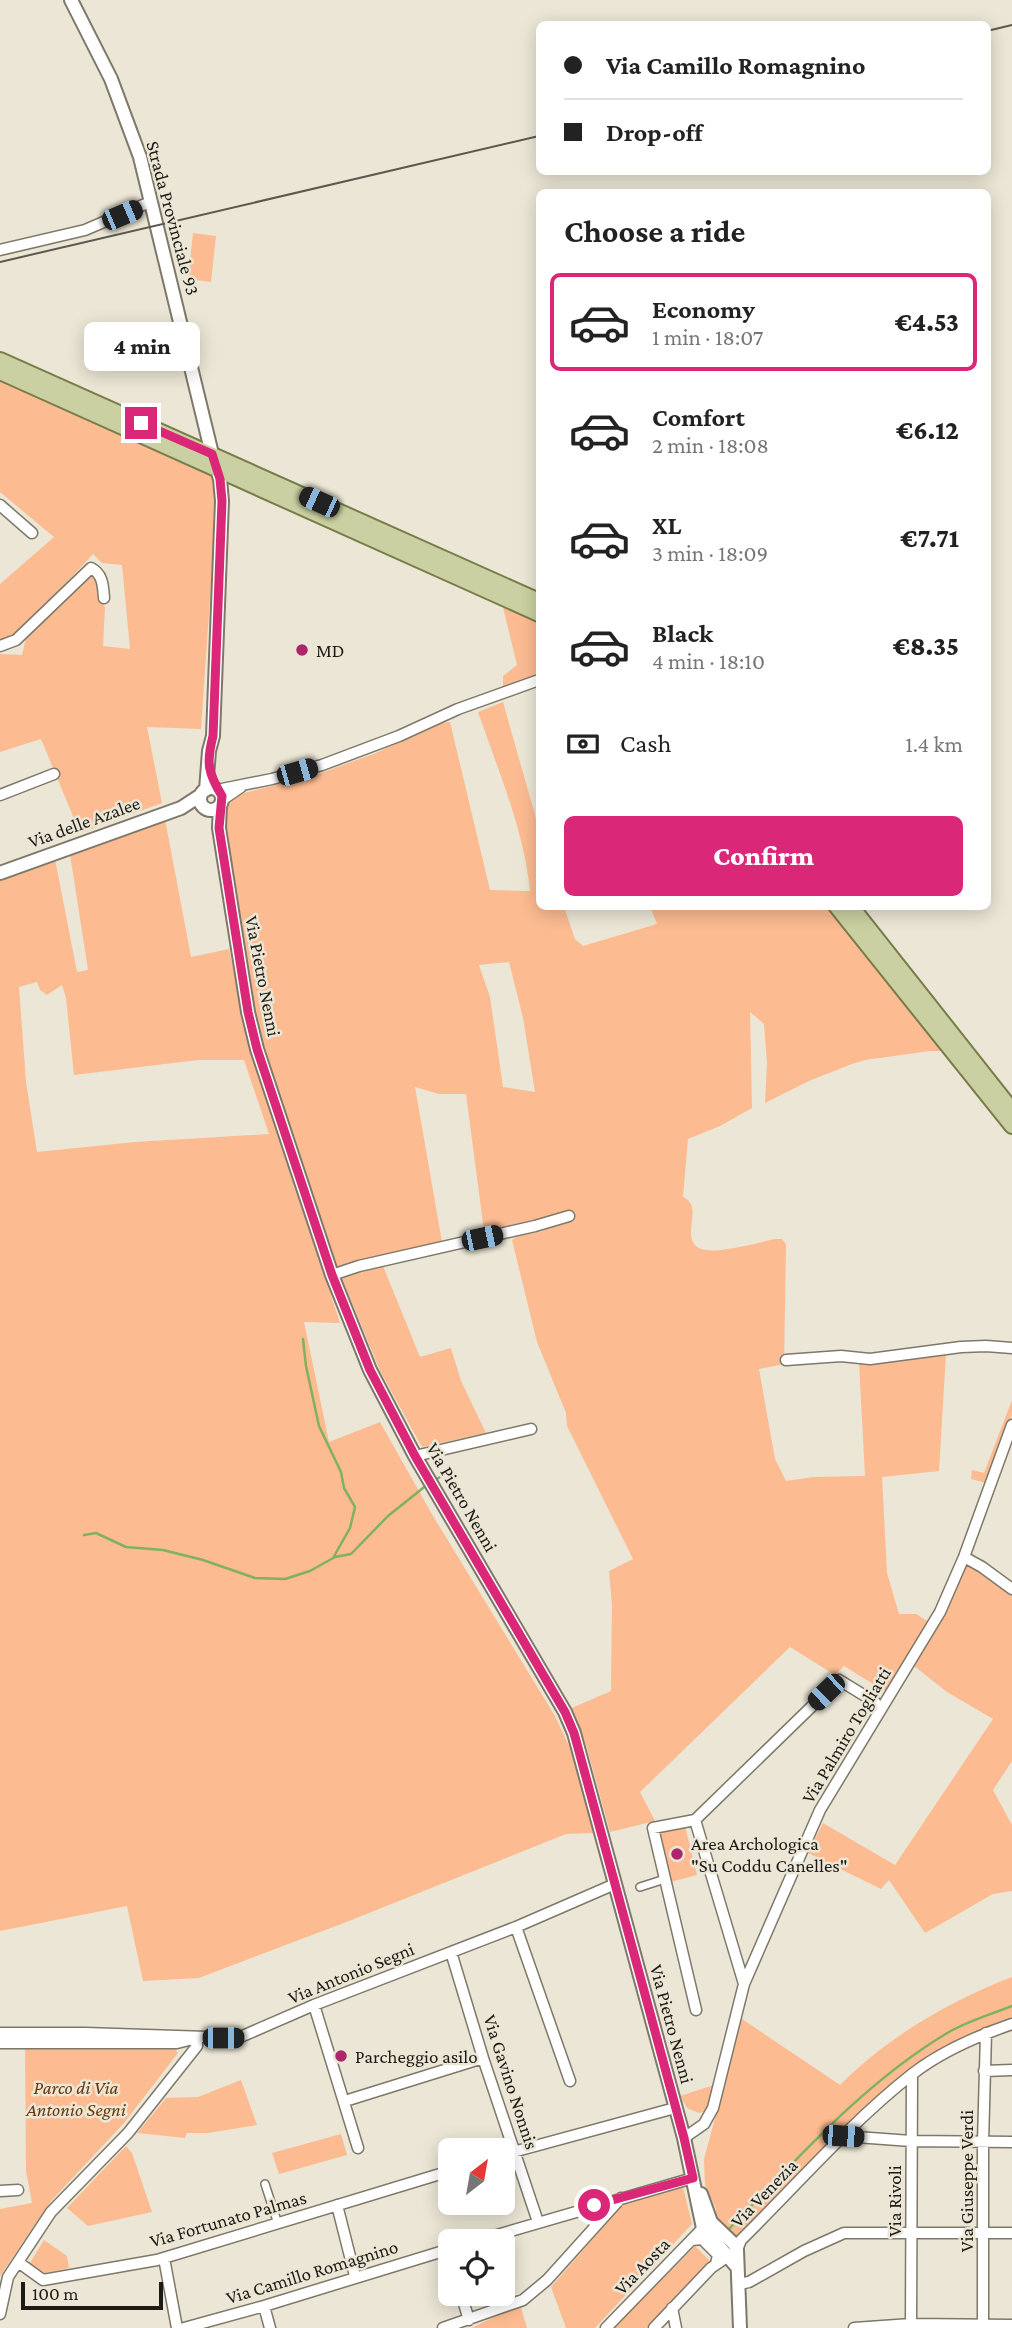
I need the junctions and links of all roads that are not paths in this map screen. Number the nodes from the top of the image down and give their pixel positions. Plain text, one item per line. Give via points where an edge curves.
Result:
1 (71, 0) edge
2 (150, 202) junction
3 (0, 250) edge
4 (0, 360) edge
5 (0, 372) edge
6 (214, 461) junction
7 (0, 505) edge
8 (32, 533) dead end
9 (104, 598) dead end
10 (536, 600) edge
11 (536, 613) edge
12 (0, 646) edge
13 (536, 681) edge
14 (54, 774) dead end
15 (0, 795) edge
16 (212, 798) junction
17 (0, 873) edge
18 (839, 910) edge
19 (853, 910) edge
20 (1012, 1110) edge
21 (1012, 1126) edge
22 (569, 1216) dead end
23 (332, 1275) junction
24 (1012, 1348) edge
25 (786, 1360) dead end
26 (1012, 1425) edge
27 (531, 1429) dead end
28 (415, 1456) junction
29 (964, 1557) junction
30 (1012, 1590) edge
31 (875, 1702) dead end
32 (695, 1820) junction
33 (664, 1879) junction
34 (615, 1884) junction
35 (640, 1887) dead end
36 (516, 1927) junction
37 (451, 1952) junction
38 (744, 1984) junction
39 (314, 2005) junction
40 (696, 2010) dead end
41 (1012, 2024) edge
42 (0, 2033) edge
43 (986, 2033) junction
44 (197, 2038) junction
45 (0, 2043) edge
46 (483, 2059) junction
47 (1012, 2070) edge
48 (984, 2071) junction
49 (912, 2074) junction
50 (570, 2081) dead end
51 (345, 2101) junction
52 (675, 2108) junction
53 (843, 2136) junction
54 (684, 2138) junction
55 (911, 2141) junction
56 (983, 2142) junction
57 (1012, 2142) edge
58 (358, 2148) dead end
59 (516, 2151) junction
60 (438, 2175) edge
61 (693, 2178) junction
62 (265, 2184) dead end
63 (18, 2190) dead end
64 (0, 2191) edge
65 (623, 2197) junction
66 (337, 2205) junction
67 (594, 2205) junction
68 (601, 2221) junction
69 (538, 2222) junction
70 (278, 2224) junction
71 (706, 2227) junction
72 (515, 2229) edge
73 (911, 2233) junction
74 (983, 2233) junction
75 (1012, 2233) edge
76 (691, 2241) junction
77 (731, 2250) junction
78 (438, 2255) edge
79 (164, 2258) junction
80 (18, 2262) junction
81 (716, 2264) junction
82 (355, 2276) junction
83 (739, 2284) junction
84 (264, 2306) junction
85 (465, 2306) edge
86 (672, 2308) junction
87 (0, 2314) edge
88 (469, 2320) junction
89 (1012, 2325) edge
90 (911, 2326) edge
91 (983, 2327) edge
92 (177, 2328) edge
93 (184, 2328) edge
94 (270, 2328) edge
95 (443, 2328) edge
96 (606, 2328) edge
97 (654, 2328) edge
98 (676, 2328) edge
99 (740, 2328) edge
100 (854, 2328) edge

1 - 2 street, Strada Provinciale 93 via 111,79 140,157
2 - 3 street via 85,230
2 - 6 street, Strada Provinciale 93
4 - 6 main road
5 - 6 main road
6 - 10 main road
6 - 11 main road
6 - 16 street via 222,501 213,736 207,765
7 - 8 street
9 - 12 street via 102,578 91,568 16,640
13 - 16 street via 322,765
14 - 15 street
16 - 17 street, Via delle Azalee
16 - 23 street, Via Pietro Nenni via 257,1049
18 - 21 main road
19 - 20 main road
22 - 23 street
23 - 28 street, Via Pietro Nenni via 370,1370
24 - 25 street via 961,1347 870,1359
26 - 29 street, Via Palmiro Togliatti
27 - 28 street
28 - 34 street, Via Pietro Nenni via 565,1712
29 - 30 street
29 - 38 street, Via Palmiro Togliatti via 940,1612 820,1810
31 - 32 street via 839,1680
32 - 33 street via 653,1828
32 - 38 street
33 - 35 street
33 - 40 street
34 - 36 street, Via Antonio Segni
34 - 52 street, Via Pietro Nenni
36 - 37 street, Via Antonio Segni
36 - 50 street
37 - 39 street, Via Antonio Segni
37 - 46 street, Via Gavino Nonnis
38 - 54 street, Via Palmiro Togliatti via 713,2108 704,2124
39 - 44 street, Via Antonio Segni via 238,2038
39 - 51 street
41 - 43 street, Via Venezia
42 - 44 street, Via Antonio Segni
43 - 48 street, Via Giuseppe Verdi
43 - 49 street, Via Venezia
44 - 45 street, Via Antonio Segni via 177,2043
44 - 80 street via 197,2046 128,2133 51,2212
46 - 51 street
46 - 59 street, Via Gavino Nonnis
47 - 48 street
48 - 56 street, Via Giuseppe Verdi
49 - 53 street, Via Venezia
49 - 55 street, Via Rivoli
51 - 58 street
52 - 54 street, Via Pietro Nenni
52 - 59 street
53 - 55 street
53 - 77 street, Via Venezia
54 - 61 street, Via Pietro Nenni
55 - 56 street
55 - 73 street, Via Rivoli
56 - 57 street
56 - 74 street, Via Giuseppe Verdi
59 - 69 street, Via Gavino Nonnis
60 - 66 street, Via Fortunato Palmas
61 - 65 street
61 - 71 street, Via Pietro Nenni
62 - 70 street
63 - 64 street
65 - 67 street
65 - 68 street
66 - 70 street, Via Fortunato Palmas
66 - 82 street
67 - 68 street
67 - 69 street
68 - 88 street via 523,2300
69 - 72 street
70 - 79 street, Via Fortunato Palmas
71 - 76 street, Via Aosta
71 - 77 street, Via Pietro Nenni
73 - 74 street
73 - 83 street via 844,2232 749,2283
73 - 90 street, Via Rivoli
74 - 75 street
74 - 91 street, Via Giuseppe Verdi
76 - 81 street via 702,2239 718,2255
76 - 96 street, Via Aosta
77 - 81 street, Via Venezia
77 - 83 street, Via Pietro Nenni
78 - 82 street, Via Camillo Romagnino
79 - 80 street, Via Fortunato Palmas via 43,2280
79 - 92 street
80 - 87 street via 8,2277
81 - 86 street, Via Venezia
82 - 84 street, Via Camillo Romagnino
83 - 99 street
84 - 93 street, Via Camillo Romagnino
84 - 94 street
85 - 88 street
86 - 97 street, Via Venezia
86 - 98 street
88 - 95 street
89 - 91 street
90 - 91 street
90 - 100 street

